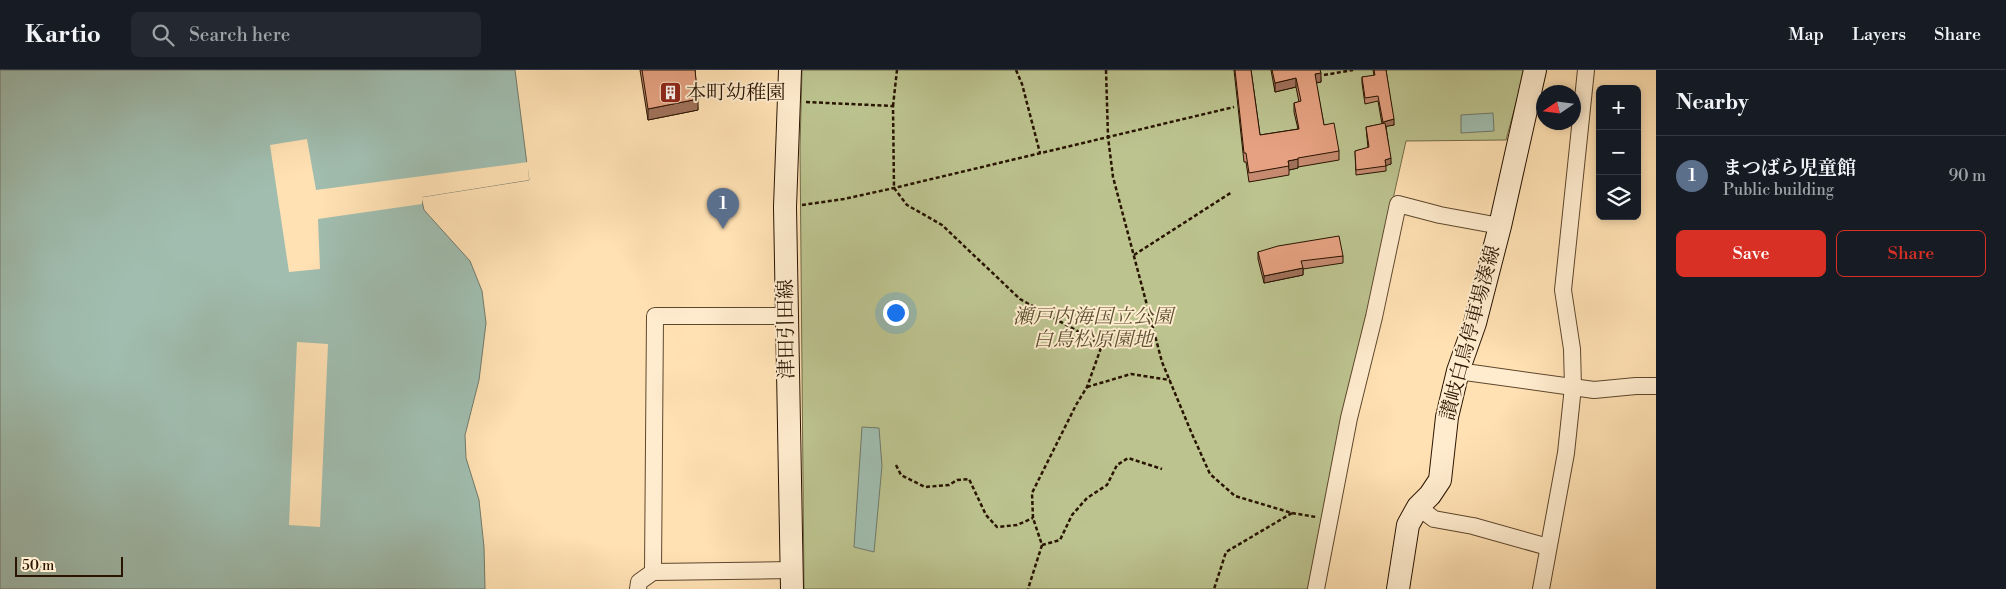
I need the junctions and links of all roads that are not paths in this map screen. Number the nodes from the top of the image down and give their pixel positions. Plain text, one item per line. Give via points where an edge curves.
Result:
1 (790, 70) edge
2 (1536, 70) edge
3 (1586, 70) edge
4 (1500, 226) junction
5 (786, 316) junction
6 (1458, 371) junction
7 (1656, 386) edge
8 (1573, 387) junction
9 (1418, 507) junction
10 (1548, 547) junction
11 (653, 572) junction
12 (791, 579) edge
13 (638, 589) edge
14 (1316, 589) edge
15 (1398, 589) edge
16 (1541, 589) edge

1 - 5 main road, 津田引田線 via 785,207
2 - 4 main road, 讃岐白鳥停車場湊線
3 - 8 street via 1563,290 1572,349
4 - 6 main road, 讃岐白鳥停車場湊線 via 1475,324
4 - 14 street via 1440,216 1398,204 1349,418
5 - 11 street via 655,316
5 - 12 main road, 津田引田線
6 - 8 street
6 - 9 main road, 讃岐白鳥停車場湊線 via 1447,417 1440,480
7 - 8 street via 1594,390
8 - 10 street via 1566,452
9 - 10 street via 1434,519 1473,526
9 - 15 main road, 讃岐白鳥停車場湊線 via 1408,525
10 - 16 street
11 - 12 street
11 - 13 street via 639,582

